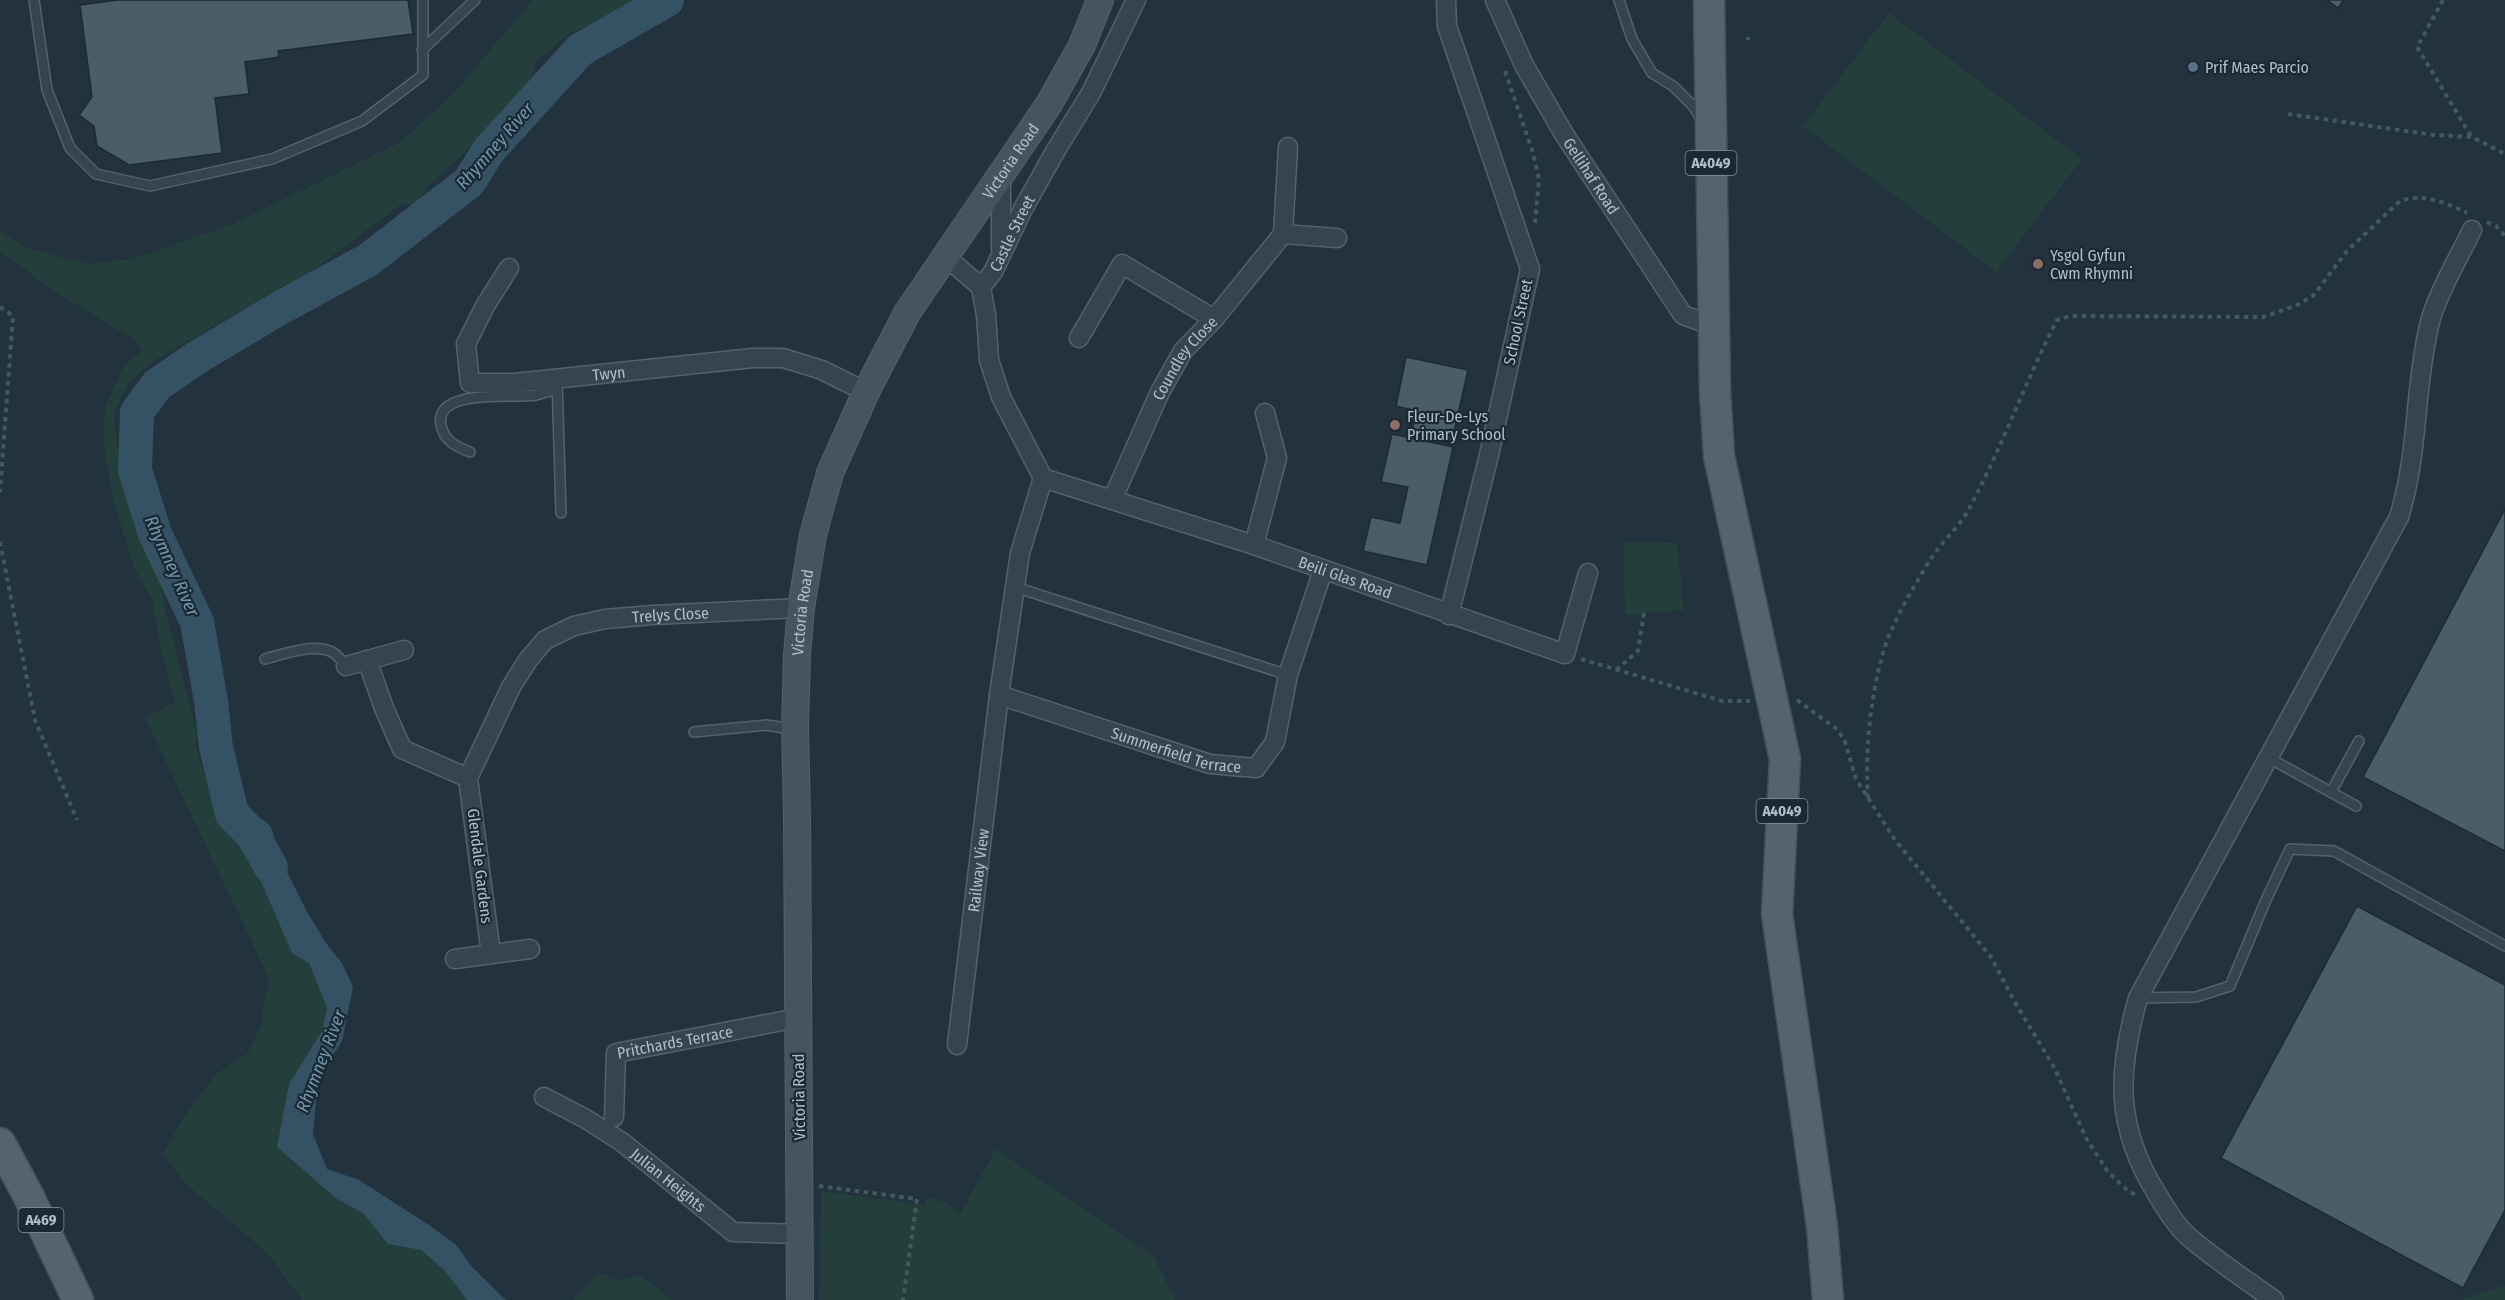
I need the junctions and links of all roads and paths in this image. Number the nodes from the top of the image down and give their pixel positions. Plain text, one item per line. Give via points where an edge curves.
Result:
1 (34, 0) edge
2 (423, 0) edge
3 (475, 0) edge
4 (1100, 0) edge
5 (1136, 0) edge
6 (1446, 0) edge
7 (1495, 0) edge
8 (1619, 0) edge
9 (1709, 0) edge
10 (2443, 0) edge
11 (464, 5) edge
12 (422, 50) junction
13 (1505, 63) dead end
14 (2288, 114) dead end
15 (1711, 133) junction
16 (2472, 137) junction
17 (1288, 147) dead end
18 (2505, 154) edge
19 (1001, 178) junction
20 (1535, 224) dead end
21 (2472, 230) dead end
22 (1282, 234) junction
23 (2505, 236) edge
24 (1337, 238) dead end
25 (1001, 254) junction
26 (946, 257) junction
27 (509, 268) dead end
28 (981, 287) junction
29 (0, 307) edge
30 (1214, 319) junction
31 (1714, 326) junction
32 (1079, 338) dead end
33 (557, 378) junction
34 (866, 392) junction
35 (1265, 413) dead end
36 (470, 452) dead end
37 (1043, 478) junction
38 (0, 492) edge
39 (1113, 498) junction
40 (561, 513) dead end
41 (0, 542) edge
42 (1254, 545) junction
43 (1323, 570) junction
44 (1588, 573) dead end
45 (1015, 587) junction
46 (801, 608) junction
47 (1644, 614) dead end
48 (1449, 615) junction
49 (405, 650) dead end
50 (1565, 654) junction
51 (265, 659) dead end
52 (367, 660) junction
53 (346, 666) joint
54 (1615, 670) junction
55 (1288, 675) junction
56 (999, 695) junction
57 (1791, 696) dead end
58 (1753, 701) dead end
59 (795, 729) junction
60 (694, 732) dead end
61 (2359, 741) dead end
62 (2269, 758) junction
63 (468, 778) junction
64 (2331, 792) junction
65 (1868, 798) junction
66 (2356, 806) dead end
67 (77, 820) dead end
68 (2505, 946) edge
69 (530, 949) dead end
70 (491, 954) junction
71 (455, 959) dead end
72 (2138, 998) junction
73 (798, 1018) junction
74 (957, 1045) dead end
75 (544, 1097) dead end
76 (614, 1117) dead end
77 (0, 1143) edge
78 (800, 1183) junction
79 (2168, 1211) junction
80 (800, 1234) junction
81 (78, 1300) edge
82 (800, 1300) edge
83 (903, 1300) edge
84 (1828, 1300) edge
85 (2274, 1300) edge

1 - 12 lane via 47,90 70,148 96,174 150,186 272,159 362,121 423,75
2 - 12 lane
3 - 11 lane
4 - 19 main road, Victoria Road via 1082,45
5 - 25 street, Castle Street via 1091,93
6 - 48 street, School Street via 1447,26 1530,269
7 - 31 street, Gellihaf Road via 1524,64 1564,134 1683,315
8 - 15 lane via 1632,39 1652,73 1693,106
9 - 15 main road, A4049
10 - 16 path via 2418,46
11 - 12 lane
13 - 20 path via 1505,74 1539,179
14 - 16 path
15 - 31 main road, A4049
16 - 18 path
17 - 22 street
19 - 25 street
19 - 26 main road, Victoria Road
21 - 62 street via 2429,324 2415,444 2399,517
22 - 24 street
22 - 30 street, Coundley Close
23 - 65 path via 2496,226 2447,204 2411,197 2400,201 2347,251 2313,296 2295,306 2263,317 2070,316 2057,320 1968,512 1931,559 1883,653 1870,722
25 - 28 street, Castle Street
26 - 28 street
26 - 34 main road, Victoria Road via 907,313
27 - 33 street, Twyn via 466,344 470,383
28 - 37 street, Castle Street via 988,360 1001,397
29 - 38 path via 13,316
30 - 32 street via 1122,264
30 - 39 street, Coundley Close via 1184,351 1160,392
31 - 84 main road, A4049 via 1719,456 1785,759 1777,914 1822,1226
33 - 34 street, Twyn via 783,358 822,370
33 - 36 lane via 550,391 463,399 444,411 444,434 455,446
33 - 40 lane
34 - 46 main road, Victoria Road via 830,473 813,535
35 - 42 street via 1277,458
37 - 39 street, Beili Glas Road
37 - 45 street, Railway View via 1020,553
39 - 42 street, Beili Glas Road
41 - 67 path via 35,720
42 - 43 street, Beili Glas Road
43 - 48 street, Beili Glas Road
43 - 55 street, Summerfield Terrace
44 - 50 street
45 - 55 lane
45 - 56 street, Railway View
46 - 59 main road, Victoria Road
46 - 63 street, Trelys Close via 605,620 574,626 545,640 511,687
47 - 54 path via 1638,651
48 - 50 street, Beili Glas Road
49 - 52 street
50 - 54 path
51 - 53 lane via 323,650 334,653
52 - 53 street
52 - 63 street via 402,749
54 - 58 path via 1722,701
55 - 56 street, Summerfield Terrace via 1275,742 1256,768 1210,764
56 - 74 street, Railway View
57 - 65 path via 1838,730 1856,779
59 - 60 lane via 766,725
59 - 73 main road, Victoria Road
61 - 64 lane
62 - 64 lane
62 - 72 street
63 - 70 street, Glendale Gardens
64 - 66 lane
65 - 79 path via 1895,840 1991,957 2054,1067 2086,1138 2108,1172 2128,1191
68 - 72 lane via 2334,851 2290,849 2230,986 2196,997
69 - 70 street
70 - 71 street
72 - 79 street via 2123,1066 2124,1107 2132,1145
73 - 76 street, Pritchards Terrace via 616,1053
73 - 78 main road, Victoria Road
75 - 80 street, Julian Heights via 622,1142 733,1232
77 - 81 main road, A469
78 - 80 main road, Victoria Road
78 - 83 path via 917,1199
79 - 85 street via 2188,1237
80 - 82 main road, Victoria Road

